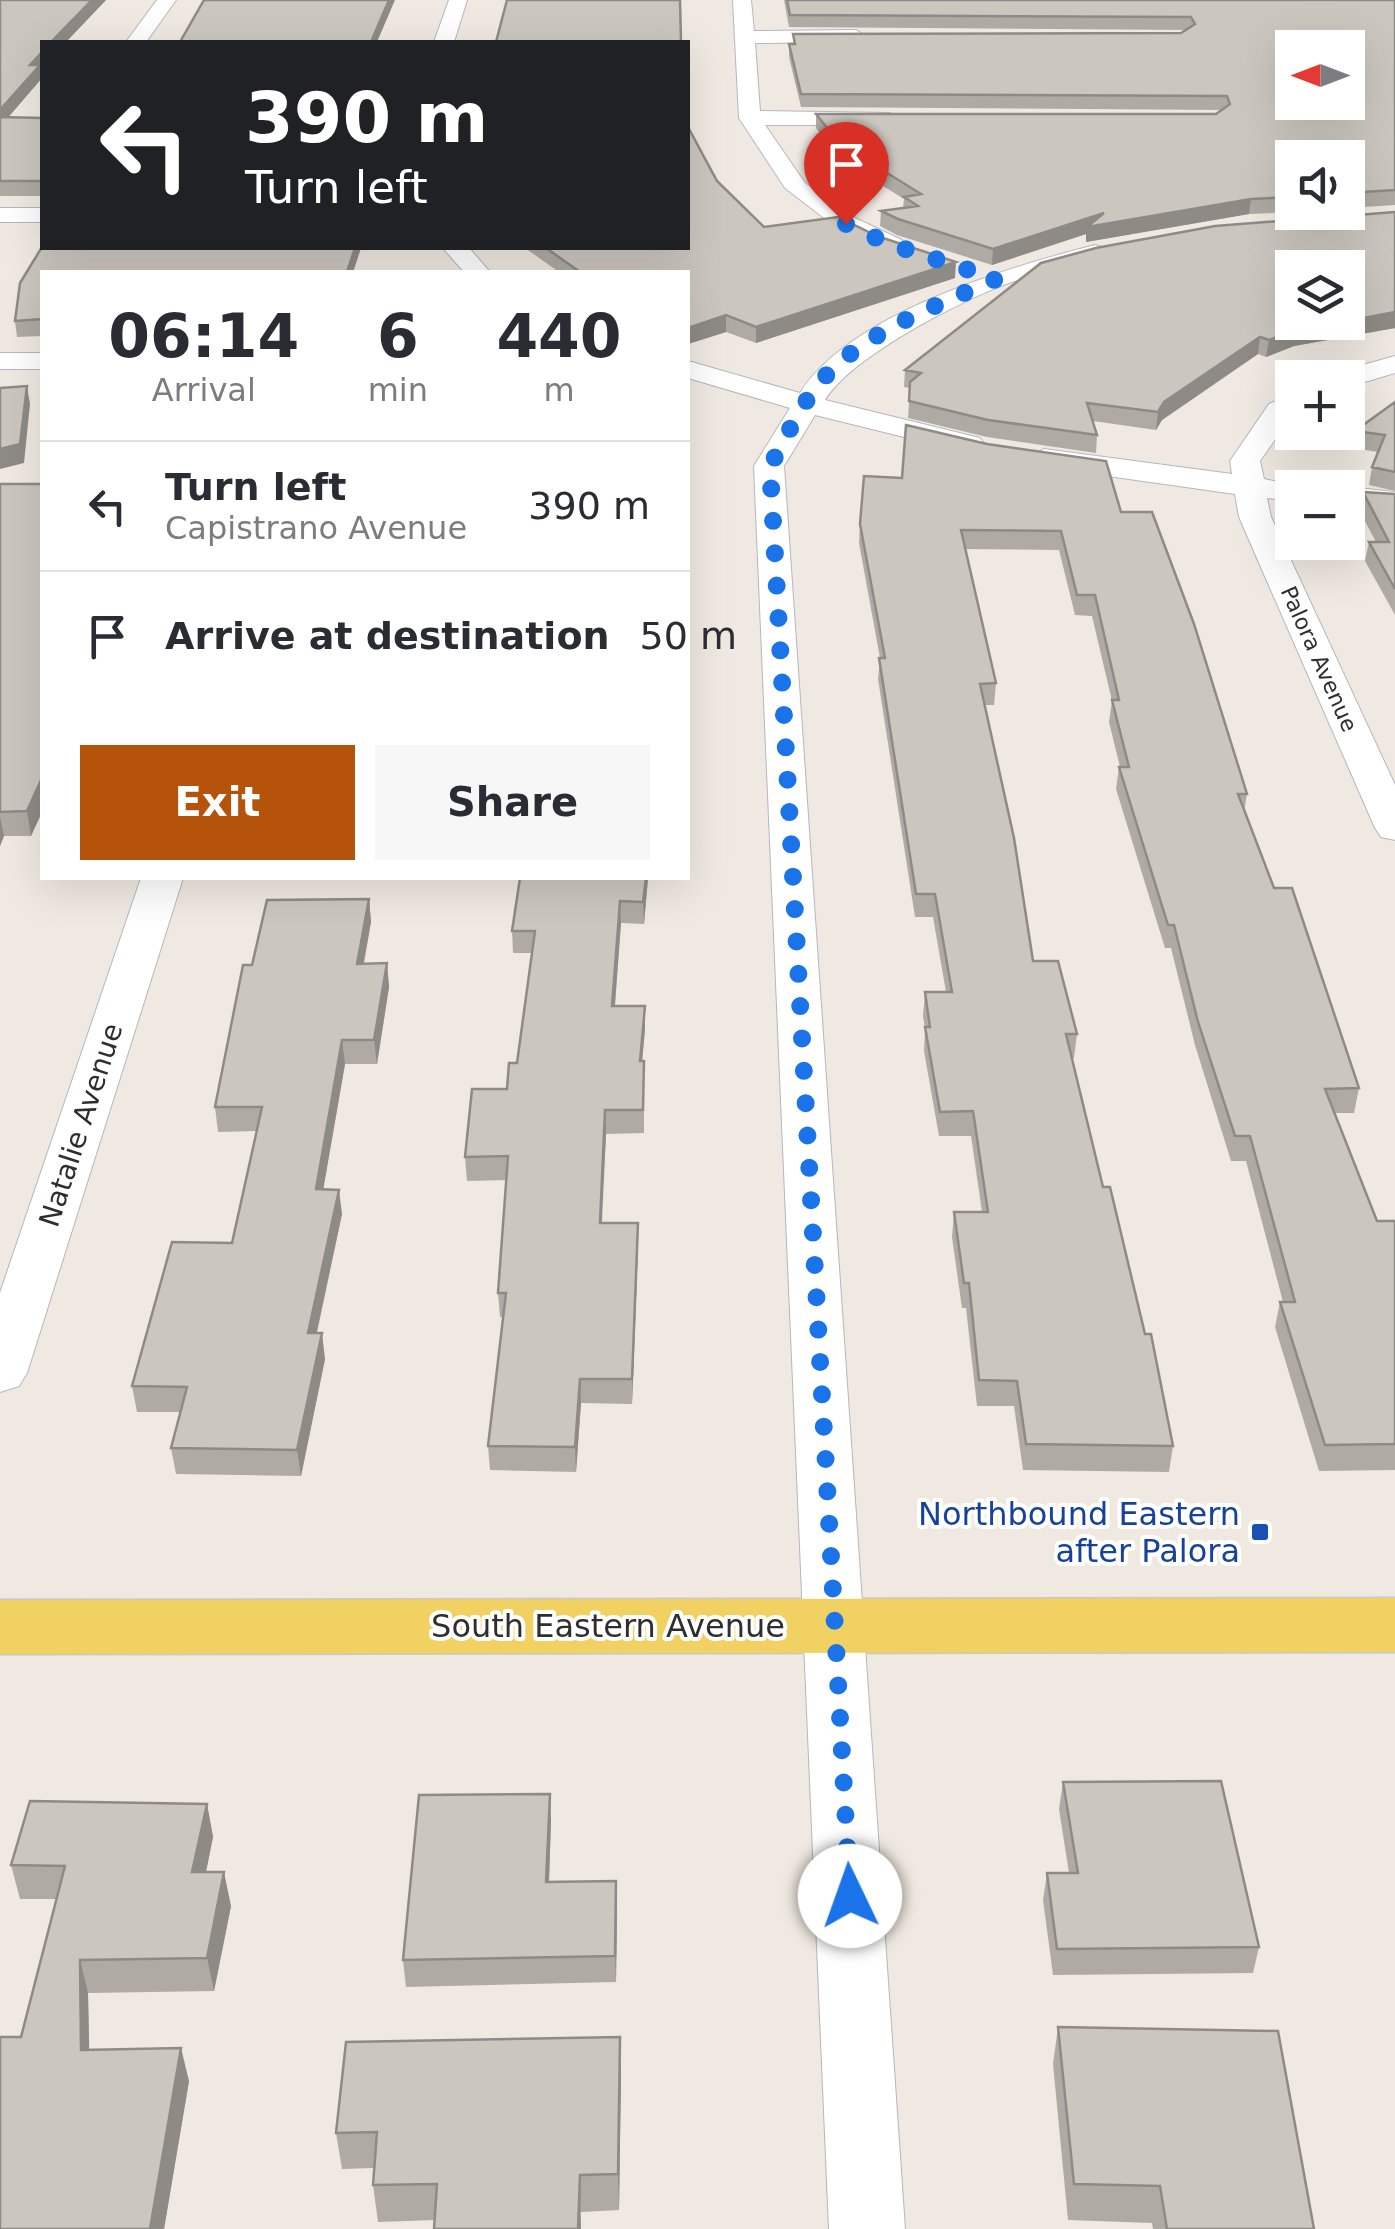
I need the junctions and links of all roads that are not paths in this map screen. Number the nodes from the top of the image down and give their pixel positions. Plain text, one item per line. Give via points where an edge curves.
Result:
1 (166, 0) edge
2 (458, 0) edge
3 (742, 0) edge
4 (883, 36) edge
5 (745, 37) junction
6 (137, 40) edge
7 (445, 40) edge
8 (750, 118) junction
9 (905, 118) edge
10 (40, 215) edge
11 (5, 222) edge
12 (1116, 248) edge
13 (458, 250) edge
14 (923, 255) edge
15 (475, 270) edge
16 (0, 361) edge
17 (40, 361) edge
18 (1395, 364) edge
19 (690, 370) edge
20 (1365, 373) edge
21 (807, 405) junction
22 (1275, 416) edge
23 (1250, 488) junction
24 (1275, 490) edge
25 (1365, 497) edge
26 (1395, 500) edge
27 (1395, 828) edge
28 (161, 880) edge
29 (0, 1373) edge
30 (1395, 1625) edge
31 (834, 1626) junction
32 (0, 1627) edge
33 (867, 2229) edge

1 - 6 street
2 - 7 street
3 - 5 street
4 - 5 street
5 - 8 street
8 - 9 street
8 - 14 street via 797,188 846,224
10 - 11 street
12 - 21 street via 978,273 873,340 823,379
13 - 15 street
16 - 17 street
18 - 20 street
19 - 21 street
21 - 23 street via 999,449
21 - 31 street via 770,466
22 - 23 street via 1245,461
23 - 24 street
23 - 27 street, Palora Avenue via 1254,517
25 - 26 street
28 - 29 street, Natalie Avenue
30 - 31 main road, South Eastern Avenue
31 - 32 main road, South Eastern Avenue
31 - 33 street

